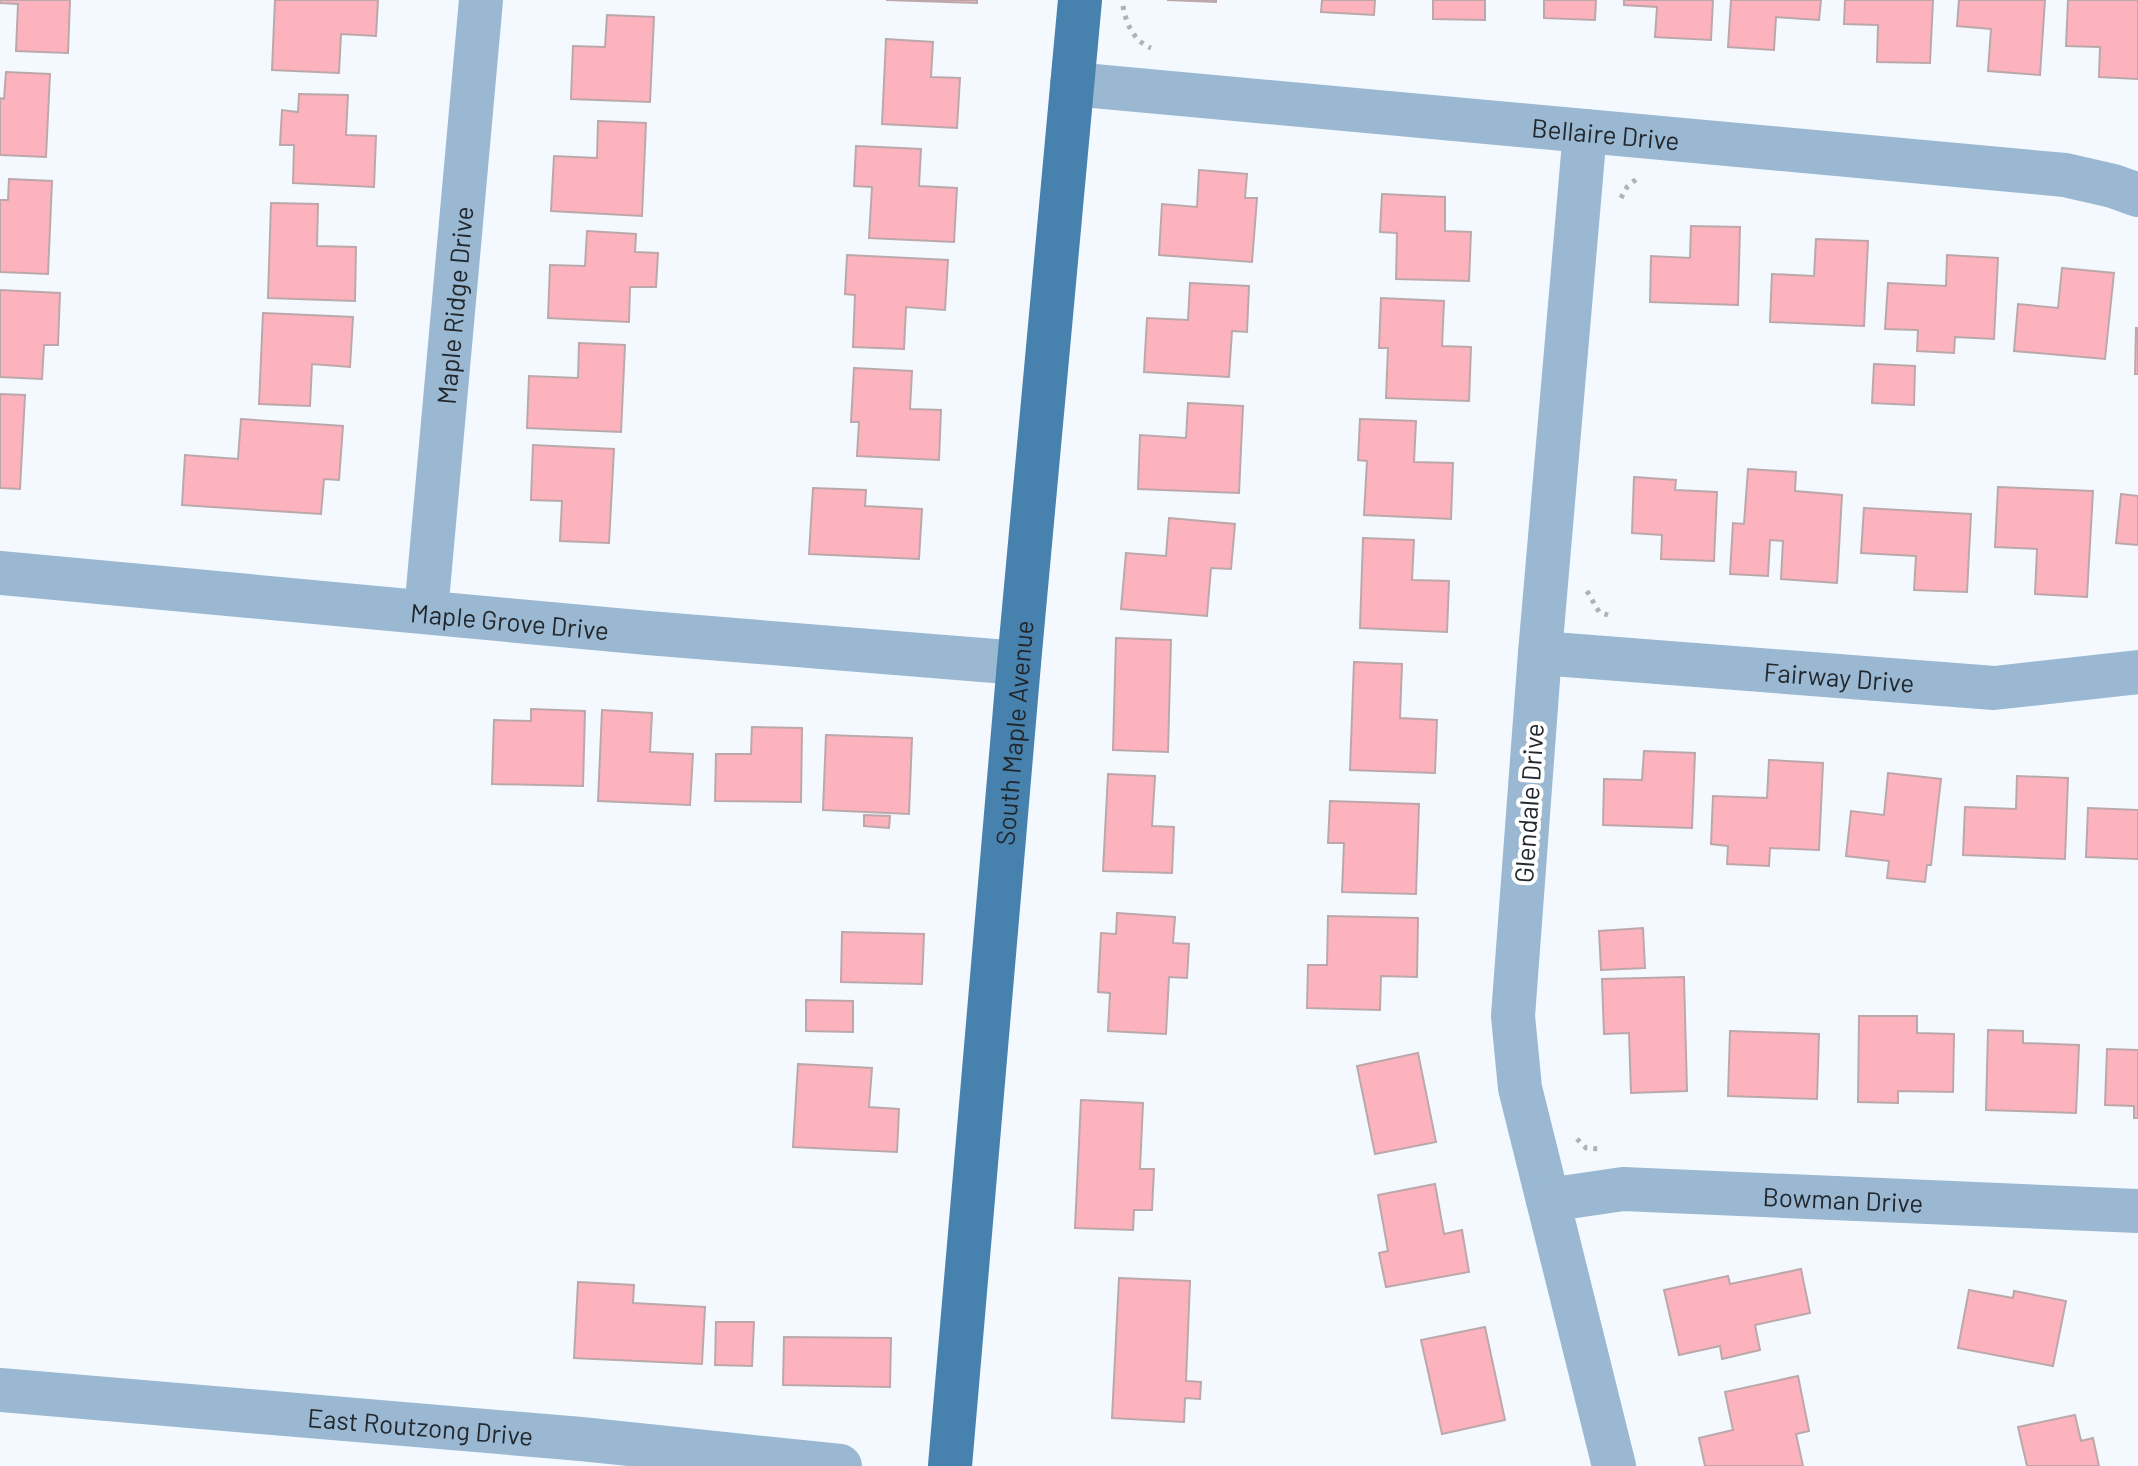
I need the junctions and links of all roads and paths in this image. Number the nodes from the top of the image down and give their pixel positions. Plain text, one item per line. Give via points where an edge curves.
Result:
1 (481, 0) edge
2 (1080, 0) edge
3 (1072, 84) junction
4 (1585, 131) junction
5 (1644, 174) dead end
6 (2138, 195) edge
7 (1617, 207) dead end
8 (0, 573) edge
9 (1584, 586) dead end
10 (426, 612) junction
11 (1620, 620) dead end
12 (1540, 653) junction
13 (1019, 663) junction
14 (2138, 672) edge
15 (1567, 1130) dead end
16 (1601, 1150) dead end
17 (1548, 1200) junction
18 (2138, 1211) edge
19 (0, 1390) edge
20 (840, 1466) edge
21 (950, 1466) edge
22 (1614, 1466) edge

1 - 10 street, Maple Ridge Drive
2 - 3 main road, South Maple Avenue
3 - 4 street, Bellaire Drive
3 - 13 main road, South Maple Avenue
4 - 6 street, Bellaire Drive via 2065,175
4 - 12 street, Glendale Drive
5 - 7 path via 1627,187
8 - 10 street, Maple Grove Drive
9 - 11 path via 1599,612
10 - 13 street, Maple Grove Drive
12 - 14 street, Fairway Drive via 1994,688
12 - 17 street, Glendale Drive via 1513,1016 1520,1088
13 - 21 main road, South Maple Avenue
15 - 16 path via 1586,1148
17 - 18 street, Bowman Drive via 1623,1189
17 - 22 street, Glendale Drive
19 - 20 street, East Routzong Drive

